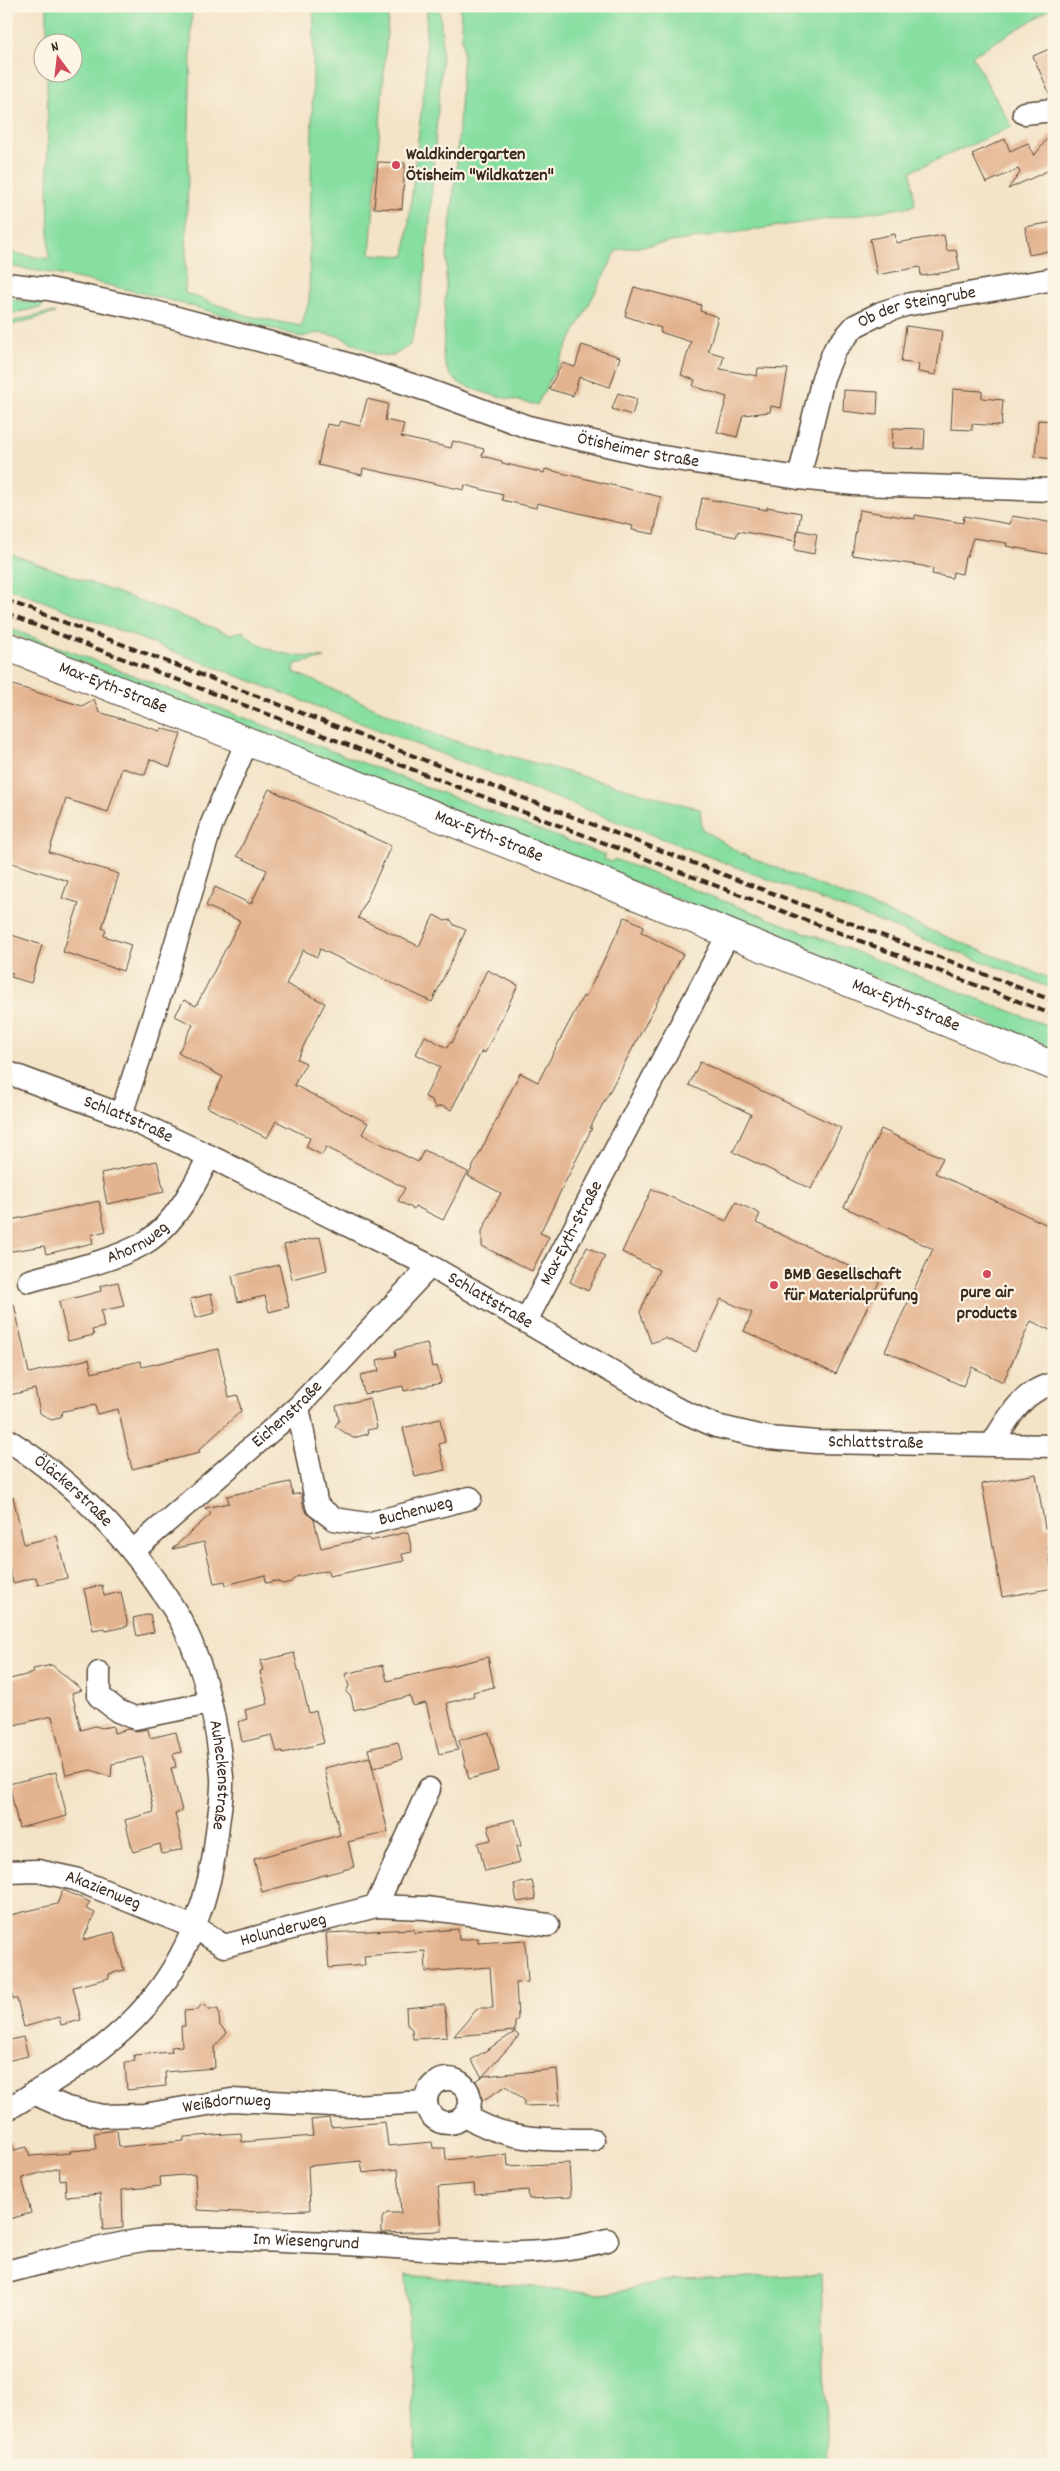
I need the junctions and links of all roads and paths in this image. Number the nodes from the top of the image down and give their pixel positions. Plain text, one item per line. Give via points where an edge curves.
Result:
1 (1054, 110) edge
2 (1024, 114) dead end
3 (1054, 279) edge
4 (6, 284) edge
5 (799, 478) junction
6 (1054, 490) edge
7 (6, 646) edge
8 (247, 741) junction
9 (729, 933) junction
10 (1054, 1066) edge
11 (6, 1072) edge
12 (121, 1115) junction
13 (209, 1156) junction
14 (430, 1266) junction
15 (29, 1280) dead end
16 (526, 1321) junction
17 (1054, 1384) edge
18 (298, 1407) junction
19 (6, 1440) edge
20 (992, 1444) junction
21 (1054, 1446) edge
22 (470, 1498) dead end
23 (133, 1551) junction
24 (100, 1673) dead end
25 (210, 1703) junction
26 (429, 1789) dead end
27 (6, 1872) edge
28 (376, 1906) junction
29 (548, 1925) dead end
30 (196, 1928) junction
31 (33, 2093) junction
32 (426, 2102) junction
33 (6, 2110) edge
34 (465, 2116) junction
35 (593, 2140) dead end
36 (607, 2240) dead end
37 (6, 2272) edge

1 - 2 street
3 - 5 street, Ob der Steingrube via 905,306 855,326 835,349 823,378
4 - 5 street, Ötisheimer Straße via 49,289 143,309 334,360 528,427 650,455
5 - 6 street, Ötisheimer Straße via 855,484
7 - 8 street, Max-Eyth-Straße
8 - 9 street, Max-Eyth-Straße
8 - 12 street via 211,826
9 - 10 street, Max-Eyth-Straße
9 - 16 street, Max-Eyth-Straße
11 - 12 street, Schlattstraße
12 - 13 street, Schlattstraße
13 - 14 street, Schlattstraße
13 - 15 street, Ahornweg via 173,1217 144,1244 106,1259
14 - 16 street, Schlattstraße
14 - 18 street, Eichenstraße
16 - 20 street, Schlattstraße via 675,1408 716,1426 768,1438 816,1442
17 - 20 street via 1044,1385 1026,1397
18 - 22 street, Buchenweg via 317,1506 334,1519 367,1524
18 - 23 street, Eichenstraße
19 - 23 street, Öläckerstraße via 68,1484
20 - 21 street, Schlattstraße
23 - 25 street, Auheckenstraße via 184,1627 202,1669
24 - 25 street via 99,1696 118,1711 135,1718
25 - 30 street, Auheckenstraße via 222,1779 214,1865
26 - 28 street
27 - 30 street, Akazienweg via 38,1871 75,1879
28 - 29 street, Holunderweg via 426,1908
28 - 30 street, Holunderweg via 224,1946
30 - 31 street, Auheckenstraße via 148,2004 103,2048
31 - 32 street, Weißdornweg via 67,2108 102,2116 144,2115 231,2100 334,2106
31 - 33 street, Auheckenstraße
32 - 34 street via 433,2118 441,2122 450,2123
32 - 34 street via 431,2086 438,2080 456,2080 468,2091 471,2099
34 - 35 street via 481,2126 511,2135 550,2140
36 - 37 street, Im Wiesengrund via 583,2247 541,2251 491,2251 318,2242 144,2240

